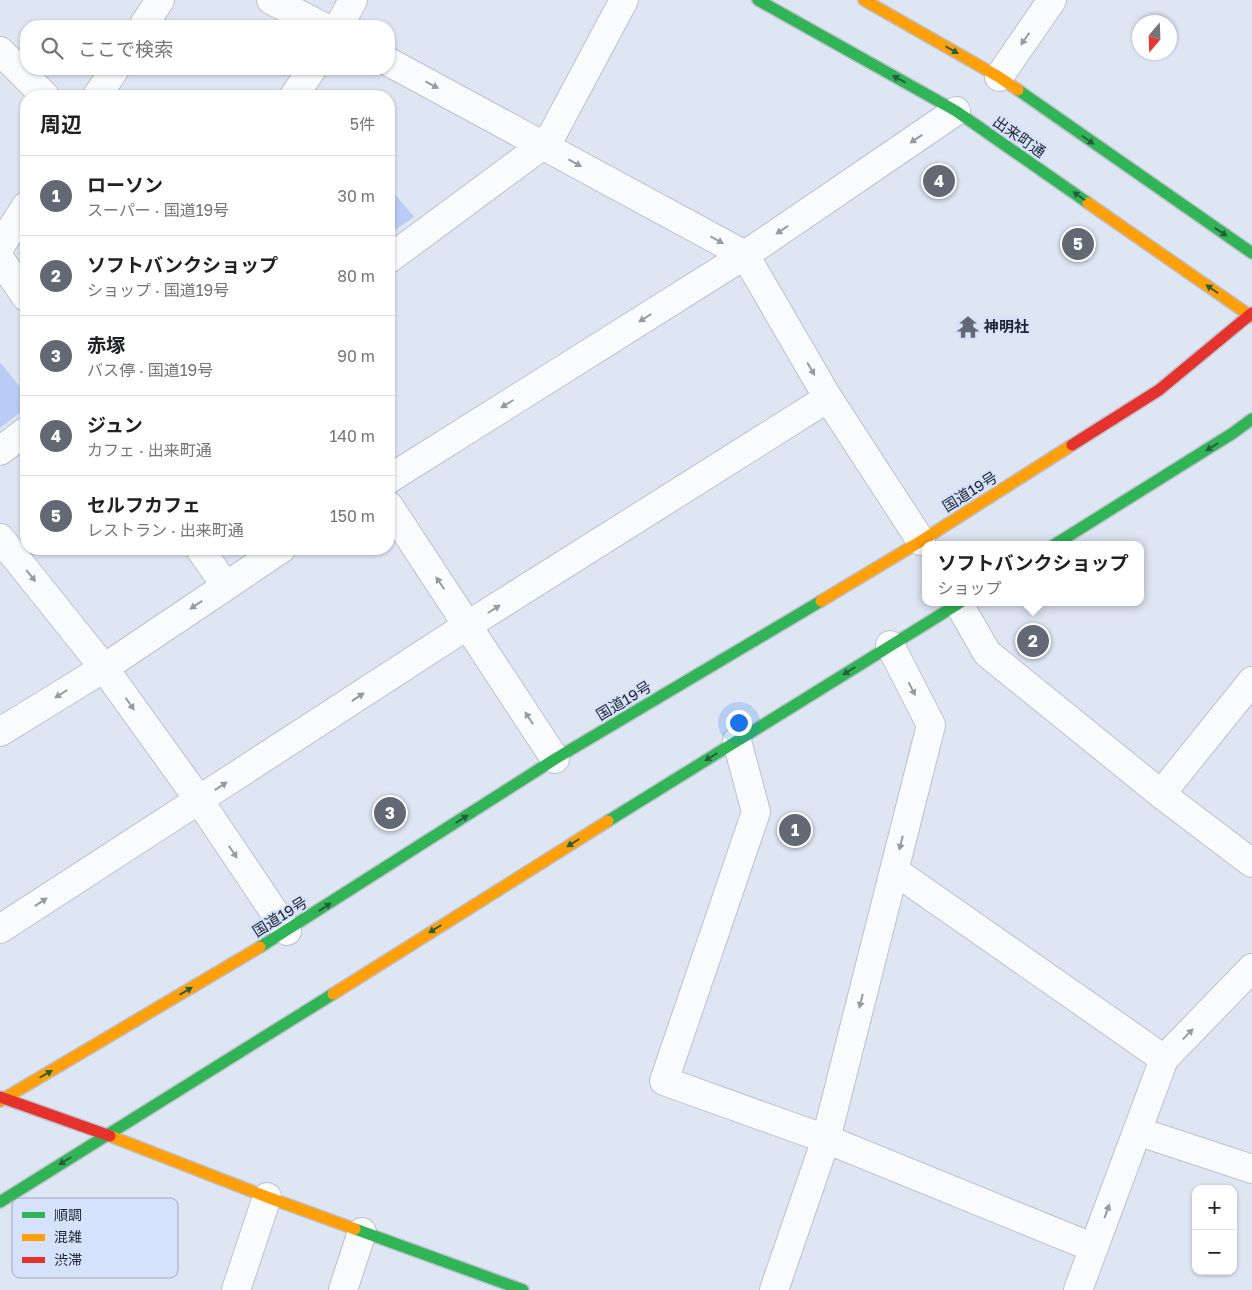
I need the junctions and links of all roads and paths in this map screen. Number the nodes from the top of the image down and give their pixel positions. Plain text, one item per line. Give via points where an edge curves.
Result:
1 (160, 0) edge
2 (271, 0) edge
3 (353, 0) edge
4 (624, 0) edge
5 (758, 0) edge
6 (864, 0) edge
7 (1052, 0) edge
8 (147, 20) edge
9 (310, 20) edge
10 (342, 20) edge
11 (0, 51) edge
12 (395, 65) edge
13 (20, 71) edge
14 (24, 75) edge
15 (111, 75) edge
16 (308, 75) edge
17 (999, 77) junction
18 (39, 90) edge
19 (101, 90) edge
20 (298, 90) edge
21 (956, 111) junction
22 (543, 145) junction
23 (20, 215) edge
24 (0, 247) edge
25 (1252, 253) edge
26 (395, 255) edge
27 (745, 256) junction
28 (0, 259) edge
29 (20, 287) edge
30 (1251, 315) edge
31 (828, 398) junction
32 (1252, 419) edge
33 (20, 435) edge
34 (0, 450) edge
35 (395, 475) edge
36 (395, 515) edge
37 (0, 538) edge
38 (921, 541) junction
39 (1060, 541) edge
40 (204, 555) edge
41 (272, 555) edge
42 (225, 585) junction
43 (955, 606) edge
44 (962, 606) edge
45 (468, 625) junction
46 (890, 646) junction
47 (104, 668) junction
48 (1252, 681) edge
49 (0, 732) edge
50 (736, 741) junction
51 (556, 760) junction
52 (1161, 794) junction
53 (199, 800) junction
54 (1252, 863) edge
55 (894, 871) junction
56 (0, 929) edge
57 (287, 931) junction
58 (1252, 968) edge
59 (1164, 1059) junction
60 (1, 1099) edge
61 (1137, 1131) junction
62 (107, 1135) junction
63 (826, 1139) junction
64 (1252, 1169) edge
65 (267, 1197) junction
66 (0, 1202) edge
67 (362, 1232) junction
68 (1094, 1248) junction
69 (236, 1290) edge
70 (343, 1290) edge
71 (523, 1290) edge
72 (774, 1290) edge
73 (1078, 1290) edge

1 - 8 street
2 - 9 street
3 - 10 street
4 - 22 street via 553,133
21 -> 5 main road, 出来町通
6 -> 17 main road
7 -> 17 street
11 - 13 street
12 -> 22 street
14 - 18 street
15 - 19 street
16 - 20 street
17 -> 25 main road
21 -> 27 street
30 -> 21 main road, 出来町通
22 - 26 street
22 -> 27 street
23 - 24 street
27 -> 31 street
27 -> 35 street
28 - 29 street
30 - 38 main road, 国道19号 via 1159,390
31 - 38 street
45 -> 31 street
32 -> 39 main road
33 - 34 street
45 -> 36 street
37 -> 47 street
38 - 51 main road, 国道19号
40 - 42 street
41 - 42 street
42 -> 47 street
43 - 46 main road
44 - 52 street via 987,653
51 -> 45 street
53 -> 45 street
46 -> 50 main road
46 -> 55 street via 931,724
47 -> 49 street
47 -> 53 street
48 - 52 street
50 -> 62 main road
50 - 63 street via 756,812 664,1081
57 -> 51 main road, 国道19号
52 - 54 street
56 -> 53 street
53 -> 57 street
55 - 59 street
55 -> 63 street
60 -> 57 main road, 国道19号
59 -> 58 street
59 - 61 street
60 - 62 main road
61 - 64 street
68 -> 61 street
62 - 65 main road
62 -> 66 main road
63 - 68 street
63 - 72 street
65 - 67 main road
65 - 69 street
67 - 70 street
67 - 71 main road
68 - 73 street

